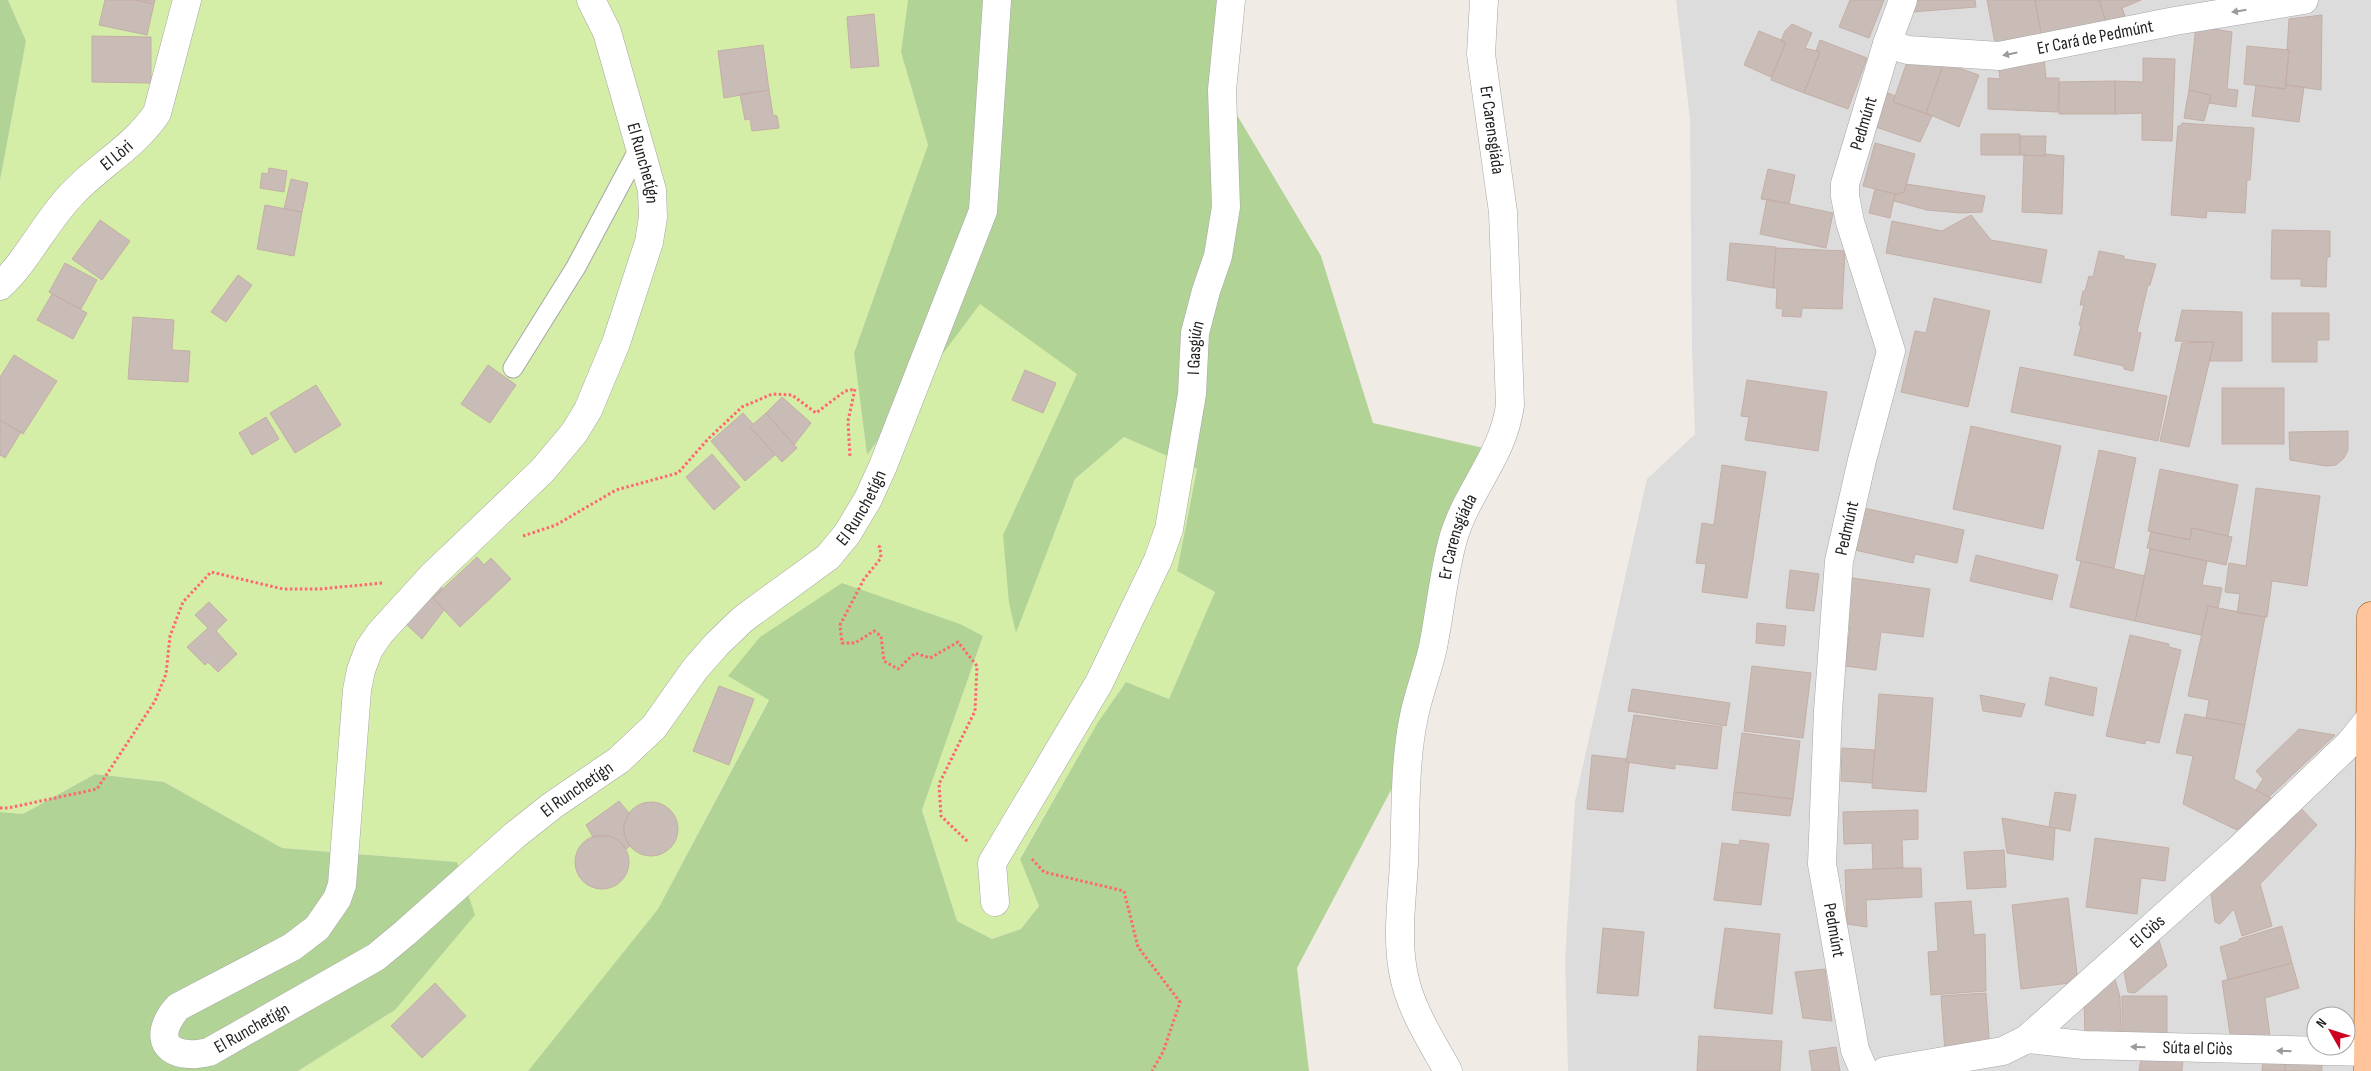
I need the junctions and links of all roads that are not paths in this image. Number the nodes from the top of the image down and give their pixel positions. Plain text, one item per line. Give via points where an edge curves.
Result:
1 (187, 0) edge
2 (591, 0) edge
3 (997, 0) edge
4 (1231, 0) edge
5 (1484, 0) edge
6 (1902, 0) edge
7 (2304, 0) edge
8 (1886, 44) junction
9 (640, 147) junction
10 (0, 286) edge
11 (513, 368) dead end
12 (2371, 616) edge
13 (2370, 718) edge
14 (995, 902) dead end
15 (2028, 1039) junction
16 (2368, 1061) edge
17 (1448, 1071) edge
18 (1864, 1071) edge
19 (1885, 1071) edge

1 - 10 street, El Lòri via 157,113 130,145 73,193
2 - 9 street, El Runchetígn via 607,32
3 - 9 street, El Runchetígn via 983,211 883,466 848,534 828,557 743,619 717,644 640,742 515,834 376,957 209,1052 190,1055 175,1052 164,1040 164,1029 178,1007 292,947 316,928 337,899 342,885 357,690 369,649 432,576 542,471 574,433 588,410 616,343 649,242 653,217 652,190
4 - 14 street, I Gasgiún via 1222,90 1226,207 1218,256 1195,333 1192,394 1169,529 1158,560 1099,683 992,863
5 - 17 street, Er Carensgiáda via 1481,54 1503,212 1510,405 1505,432 1497,451 1460,519 1452,542 1432,648 1414,716 1400,932 1408,994
6 - 8 street, Pedmúnt
7 -> 8 street, Er Cará de Pedmúnt via 1999,56 1908,50
8 - 18 street, Pedmúnt via 1845,184 1850,222 1891,351 1839,561 1828,711 1822,864 1855,1050
9 - 11 lane via 576,267
12 - 13 main road
13 - 15 street, El Ciòs via 2343,749 2236,852
13 - 16 main road
16 -> 15 street, Súta el Ciòs
15 - 19 street, El Ciòs via 2002,1051

